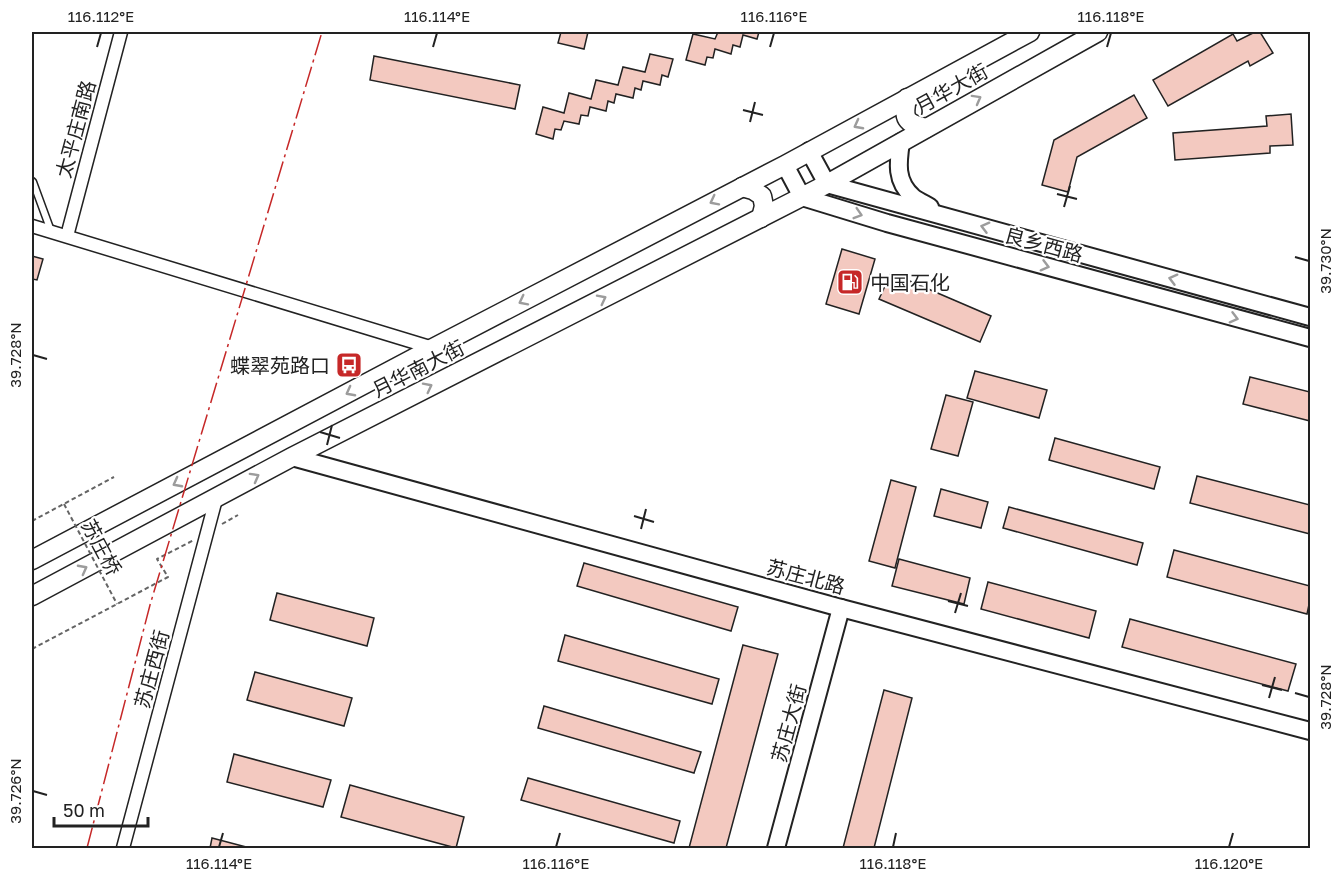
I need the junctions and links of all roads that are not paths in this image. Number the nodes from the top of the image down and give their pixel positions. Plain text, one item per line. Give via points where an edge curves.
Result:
1 (121, 32) edge
2 (1030, 32) edge
3 (1098, 32) edge
4 (908, 98) junction
5 (926, 128) junction
6 (901, 142) junction
7 (809, 152) junction
8 (785, 165) junction
9 (32, 182) edge
10 (826, 184) junction
11 (742, 187) junction
12 (802, 197) junction
13 (943, 216) junction
14 (760, 218) junction
15 (32, 226) edge
16 (51, 232) junction
17 (67, 237) junction
18 (1311, 317) edge
19 (1311, 338) edge
20 (433, 348) junction
21 (292, 457) junction
22 (216, 499) junction
23 (32, 560) edge
24 (32, 596) edge
25 (841, 608) junction
26 (1311, 731) edge
27 (123, 849) edge
28 (776, 849) edge

1 - 17 street, 太平庄南路
2 - 4 main road, 月华大街
5 -> 3 main road, 月华大街
4 - 5 main road via 907,119
4 -> 7 main road, 月华大街
5 - 6 main road, 月华大街
6 - 10 main road, 月华大街
6 - 13 main road via 897,165 902,181 912,196
7 - 8 main road, 月华南大街
7 - 10 main road
8 - 11 main road, 月华南大街
8 - 12 main road
9 - 16 lane
10 - 12 main road, 月华南大街
10 - 13 main road, 良乡西路
11 - 14 main road via 762,196
11 -> 20 main road, 月华南大街
12 - 14 main road, 月华南大街
12 -> 19 main road, 良乡西路
18 -> 13 main road, 良乡西路
21 -> 14 main road, 月华南大街
15 - 16 street
16 - 17 street
17 - 20 street
20 -> 23 main road, 月华南大街
22 -> 21 main road, 月华南大街
21 - 25 main road, 苏庄北路
24 -> 22 main road, 月华南大街
22 - 27 street, 苏庄西街
25 - 26 main road, 苏庄北路
25 - 28 main road, 苏庄大街

